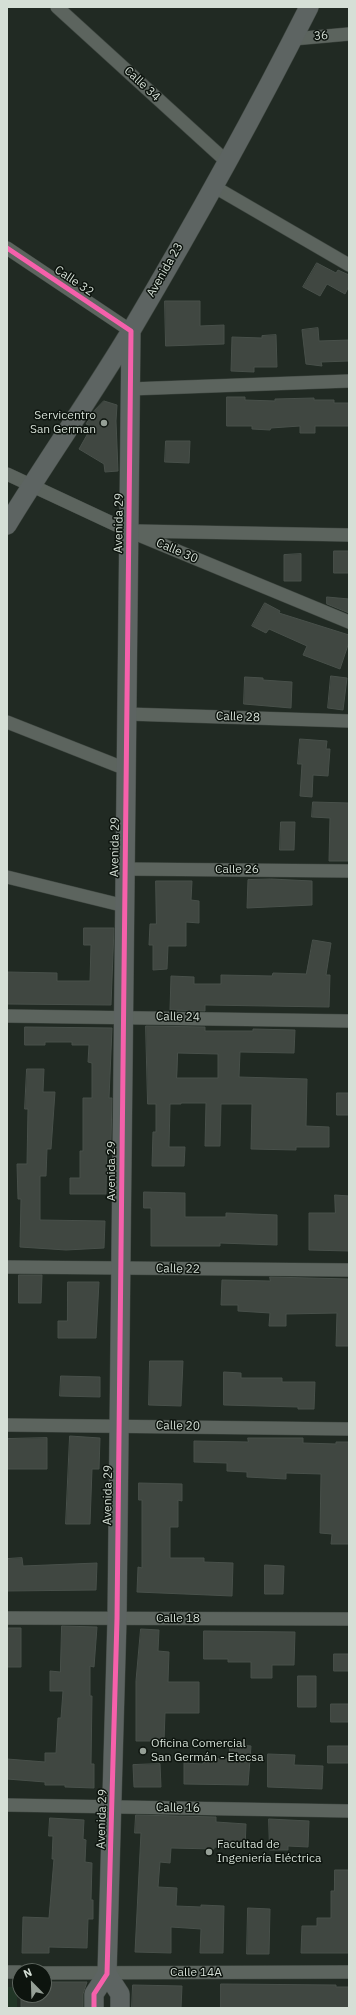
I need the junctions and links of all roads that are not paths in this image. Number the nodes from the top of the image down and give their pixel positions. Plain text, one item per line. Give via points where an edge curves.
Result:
1 (57, 7) edge
2 (309, 7) edge
3 (349, 34) edge
4 (292, 39) junction
5 (226, 161) junction
6 (213, 186) junction
7 (7, 248) edge
8 (349, 265) edge
9 (131, 331) junction
10 (349, 381) edge
11 (130, 389) junction
12 (7, 474) edge
13 (31, 484) junction
14 (7, 525) edge
15 (129, 531) junction
16 (349, 535) edge
17 (349, 622) edge
18 (127, 714) junction
19 (349, 721) edge
20 (7, 722) edge
21 (126, 769) junction
22 (124, 869) junction
23 (349, 871) edge
24 (7, 877) edge
25 (125, 906) junction
26 (7, 1016) edge
27 (123, 1016) junction
28 (349, 1021) edge
29 (7, 1267) edge
30 (121, 1268) junction
31 (349, 1270) edge
32 (7, 1425) edge
33 (119, 1425) junction
34 (349, 1428) edge
35 (7, 1618) edge
36 (117, 1619) junction
37 (349, 1619) edge
38 (7, 1805) edge
39 (113, 1807) junction
40 (349, 1811) edge
41 (349, 1972) edge
42 (52, 1973) edge
43 (107, 1974) junction
44 (94, 2008) edge
45 (120, 2008) edge

1 - 5 street, Calle 34
2 - 4 street, Avenida 23
3 - 4 street, 36
4 - 5 street, Avenida 23
5 - 6 street, Avenida 23
6 - 8 street
6 - 9 street, Avenida 23
7 - 9 street, Calle 32
9 - 11 street, Avenida 29
9 - 13 street, Avenida 23
10 - 11 street
11 - 15 street, Avenida 29
12 - 13 street, Calle 30
13 - 14 street, Avenida 23
13 - 15 street, Calle 30
15 - 16 street
15 - 17 street, Calle 30
15 - 18 street, Avenida 29
18 - 19 street, Calle 28
18 - 21 street, Avenida 29
20 - 21 street
21 - 22 street, Avenida 29
22 - 23 street, Calle 26
22 - 25 street, Avenida 29
24 - 25 street
25 - 27 street, Avenida 29
26 - 27 street, Calle 24
27 - 28 street, Calle 24
27 - 30 street, Avenida 29
29 - 30 street, Calle 22
30 - 31 street, Calle 22
30 - 33 street, Avenida 29
32 - 33 street, Calle 20
33 - 34 street, Calle 20
33 - 36 street, Avenida 29
35 - 36 street, Calle 18
36 - 37 street, Calle 18
36 - 39 street, Avenida 29
38 - 39 street, Calle 16
39 - 40 street, Calle 16
39 - 43 street, Avenida 29
41 - 43 street, Calle 14A
42 - 43 street, Calle 14A
43 - 44 street via 94,1994
43 - 45 street via 120,1994

